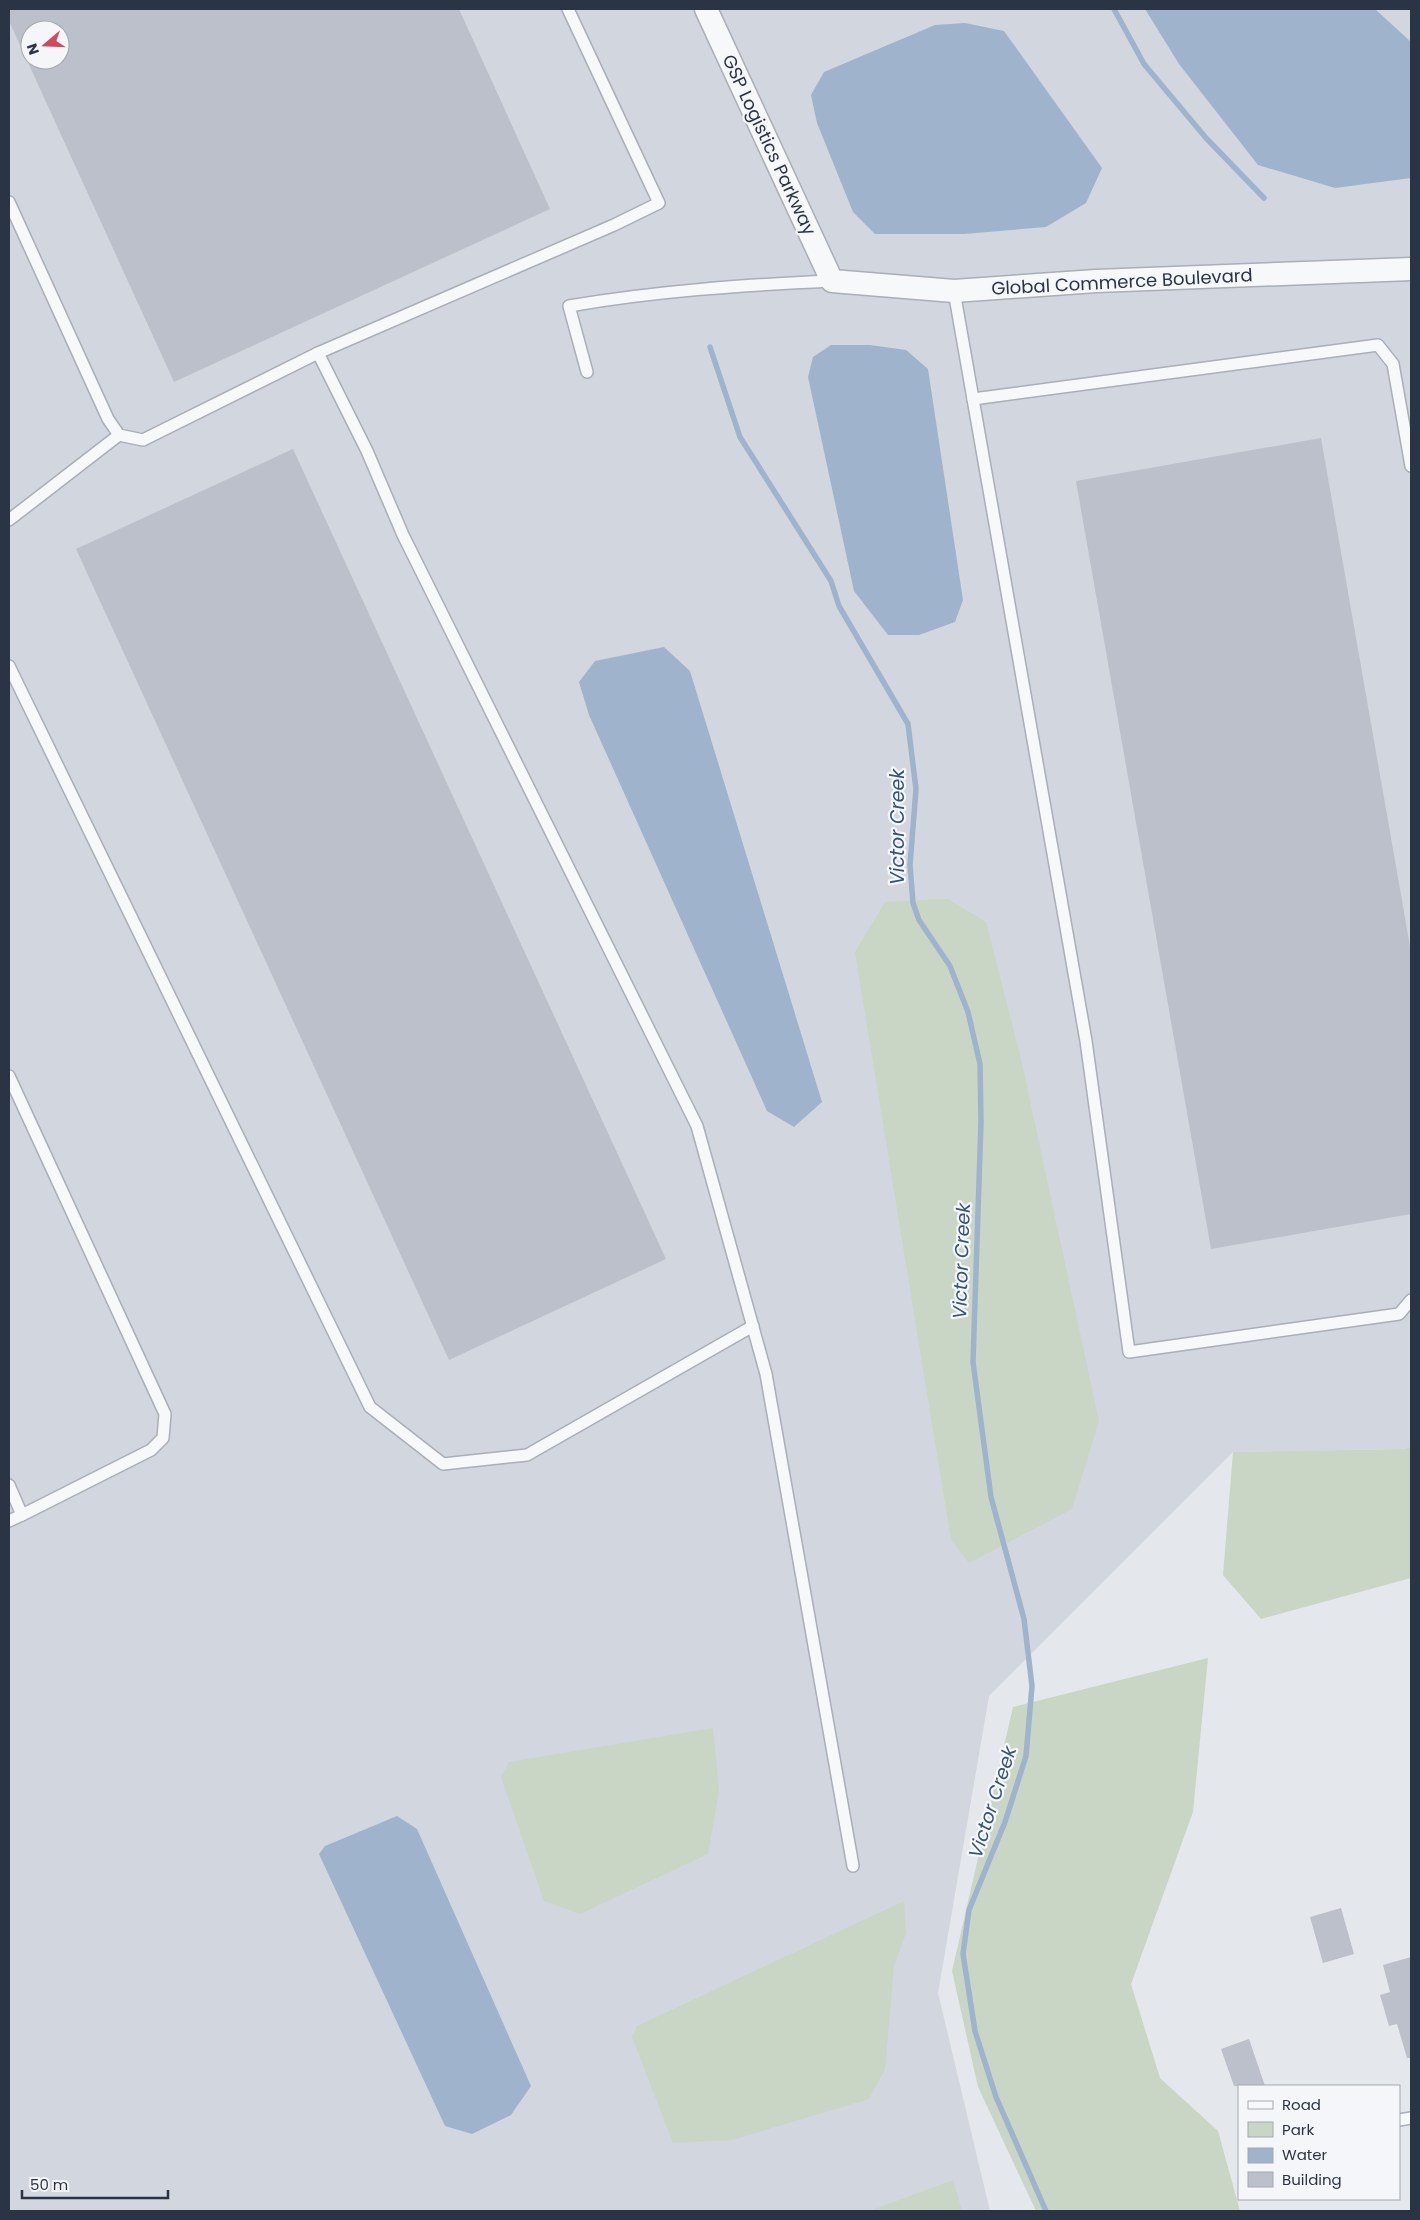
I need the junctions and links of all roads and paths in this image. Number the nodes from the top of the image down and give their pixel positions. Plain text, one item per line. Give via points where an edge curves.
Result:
1 (568, 9) edge
2 (706, 9) edge
3 (9, 202) edge
4 (1411, 269) edge
5 (832, 281) junction
6 (954, 291) junction
7 (318, 353) junction
8 (587, 372) dead end
9 (973, 399) junction
10 (119, 434) junction
11 (1411, 466) edge
12 (9, 520) edge
13 (9, 666) edge
14 (9, 1076) edge
15 (1411, 1300) edge
16 (753, 1326) junction
17 (9, 1485) edge
18 (22, 1514) junction
19 (9, 1521) edge
20 (853, 1866) dead end

1 - 7 lane via 660,203
2 - 5 street, GSP Logistics Parkway
3 - 10 lane via 108,419
4 - 6 street, Global Commerce Boulevard
5 - 6 street, Global Commerce Boulevard
5 - 8 lane via 756,284 625,296 569,306
6 - 9 lane
7 - 10 lane via 143,440
7 - 16 lane via 367,451 408,544 697,1126
9 - 11 lane via 1378,345 1393,364
9 - 15 lane via 1086,1041 1129,1352 1399,1314
10 - 12 lane
13 - 16 lane via 370,1407 443,1464 527,1455
14 - 18 lane via 165,1414 162,1438 151,1450
16 - 20 lane via 766,1374
17 - 18 lane
18 - 19 lane

